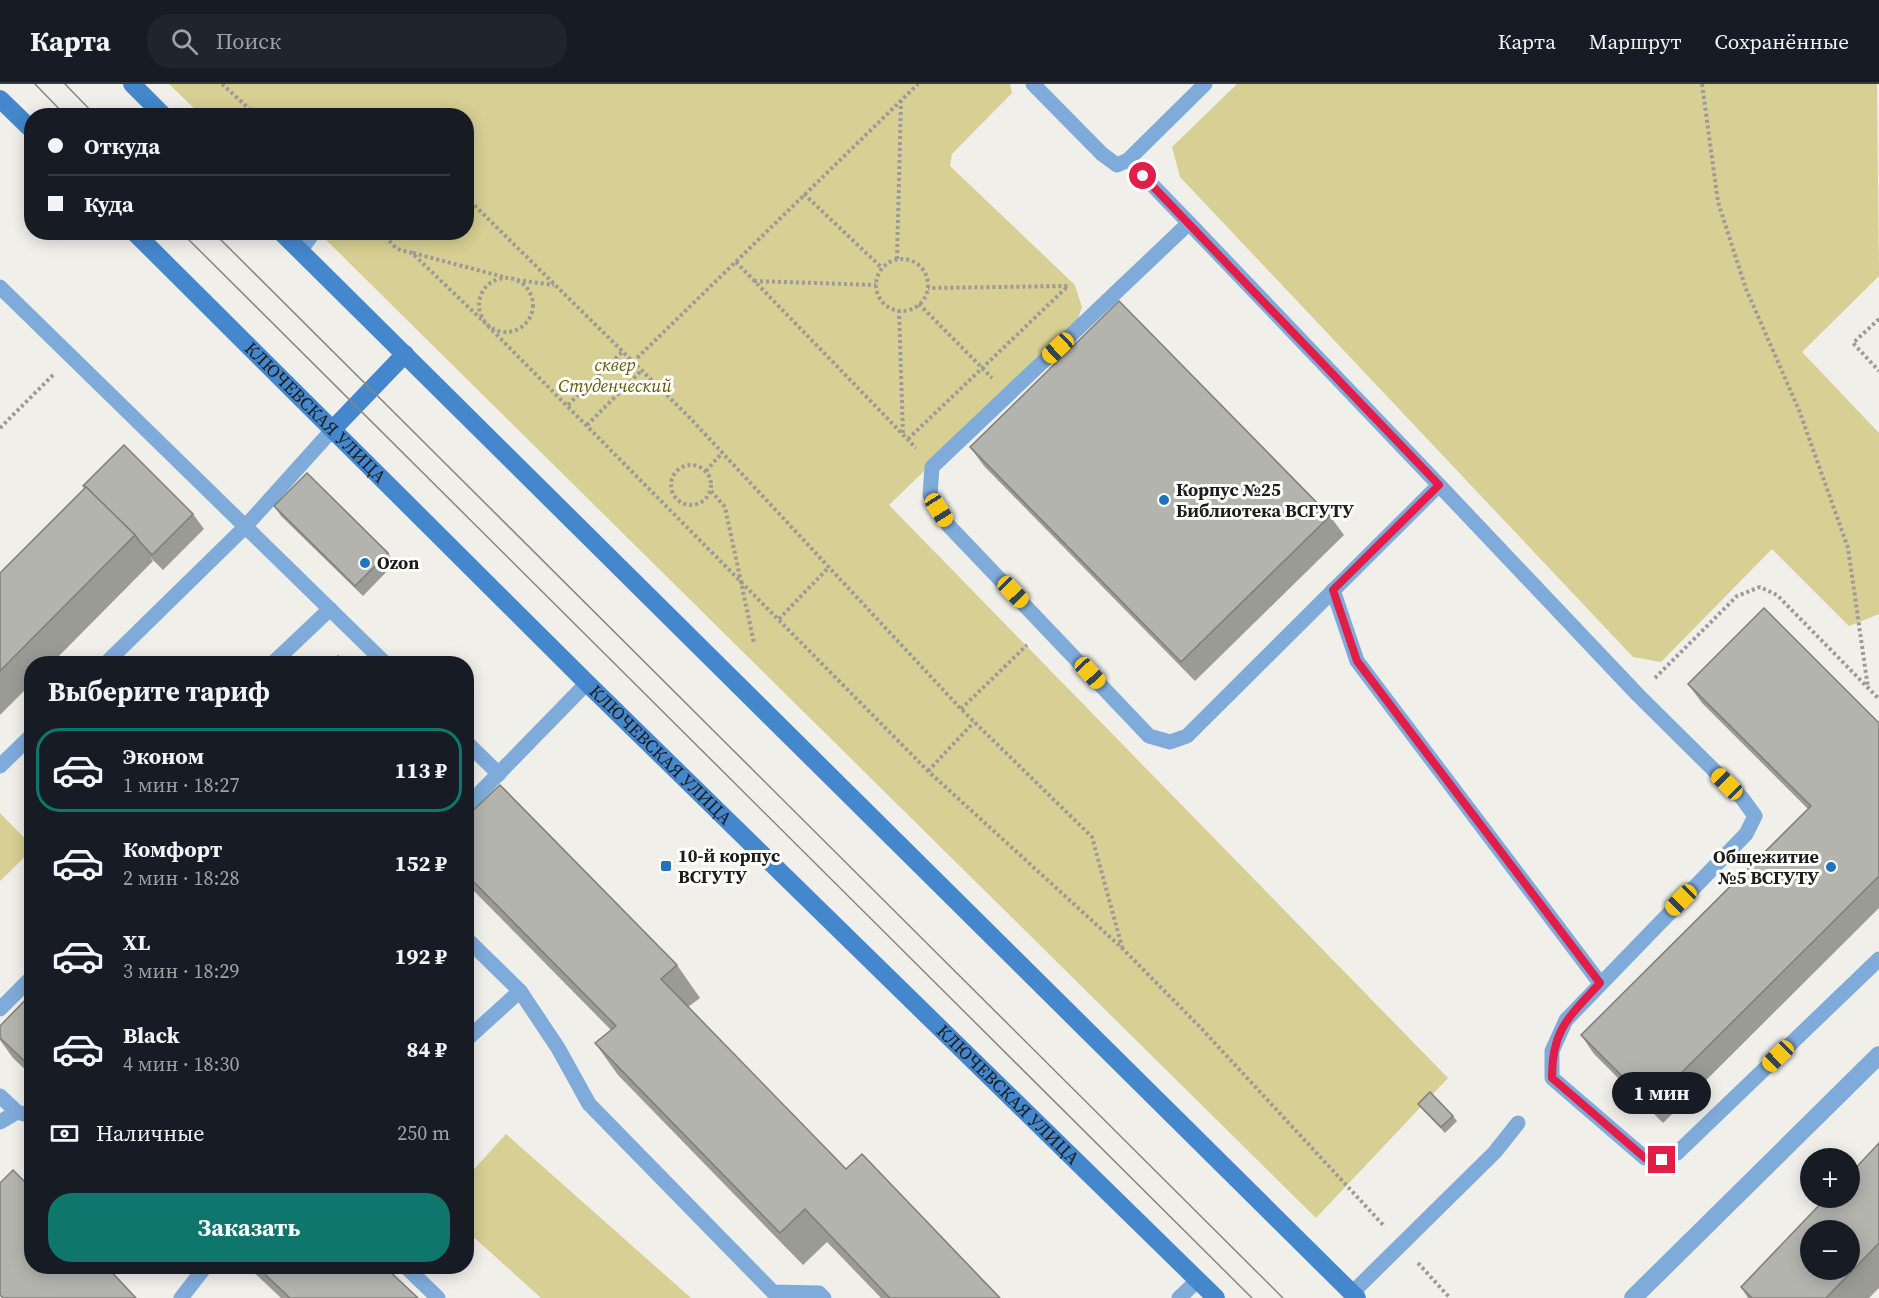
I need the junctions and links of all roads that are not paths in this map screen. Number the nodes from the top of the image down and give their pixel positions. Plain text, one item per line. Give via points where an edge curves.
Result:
1 (1033, 84) edge
2 (1205, 84) edge
3 (138, 86) edge
4 (0, 99) edge
5 (157, 108) edge
6 (24, 122) edge
7 (1128, 160) junction
8 (1189, 223) junction
9 (142, 240) edge
10 (289, 240) edge
11 (308, 240) edge
12 (300, 251) junction
13 (0, 287) edge
14 (405, 354) junction
15 (333, 429) junction
16 (1439, 485) junction
17 (244, 528) junction
18 (1333, 590) junction
19 (330, 609) junction
20 (113, 656) edge
21 (280, 656) edge
22 (378, 656) edge
23 (587, 683) junction
24 (24, 743) edge
25 (474, 750) edge
26 (0, 766) edge
27 (499, 774) junction
28 (474, 799) edge
29 (474, 946) edge
30 (1879, 959) edge
31 (1600, 983) junction
32 (24, 985) edge
33 (520, 991) junction
34 (0, 1009) edge
35 (474, 1033) edge
36 (1879, 1055) edge
37 (0, 1096) edge
38 (24, 1114) edge
39 (0, 1122) edge
40 (1518, 1123) dead end
41 (200, 1274) edge
42 (413, 1274) edge
43 (1198, 1280) junction
44 (1355, 1295) edge
45 (181, 1298) edge
46 (438, 1298) edge
47 (824, 1298) edge
48 (1179, 1298) edge
49 (1216, 1298) edge
50 (1633, 1298) edge

1 - 7 lane via 1102,154 1117,165
2 - 7 lane
3 - 5 main road
4 - 6 main road
7 - 8 lane
8 - 16 lane
8 - 18 lane via 932,467 930,495 948,525 1149,736 1170,742 1187,736
9 - 15 main road, КЛЮЧЕВСКАЯ УЛИЦА
10 - 12 main road
11 - 12 lane
12 - 14 main road
13 - 17 lane
14 - 15 main road
14 - 44 main road
15 - 17 lane
15 - 23 main road, КЛЮЧЕВСКАЯ УЛИЦА
16 - 18 lane
16 - 31 lane via 1638,695 1742,798 1755,816 1746,834
17 - 19 lane
17 - 20 lane
18 - 31 lane via 1357,661
19 - 21 lane
19 - 22 lane
23 - 27 lane
23 - 43 main road, КЛЮЧЕВСКАЯ УЛИЦА
24 - 26 lane
25 - 27 lane
27 - 28 lane
29 - 33 lane
30 - 31 lane via 1677,1153 1662,1160 1645,1158 1552,1078 1552,1051 1566,1020
32 - 34 lane
33 - 35 lane
33 - 47 lane via 590,1104 773,1292 819,1293
36 - 50 street
37 - 38 lane
38 - 39 lane
40 - 44 lane via 1495,1152
41 - 45 lane
42 - 46 lane
43 - 48 lane
43 - 49 main road, КЛЮЧЕВСКАЯ УЛИЦА

